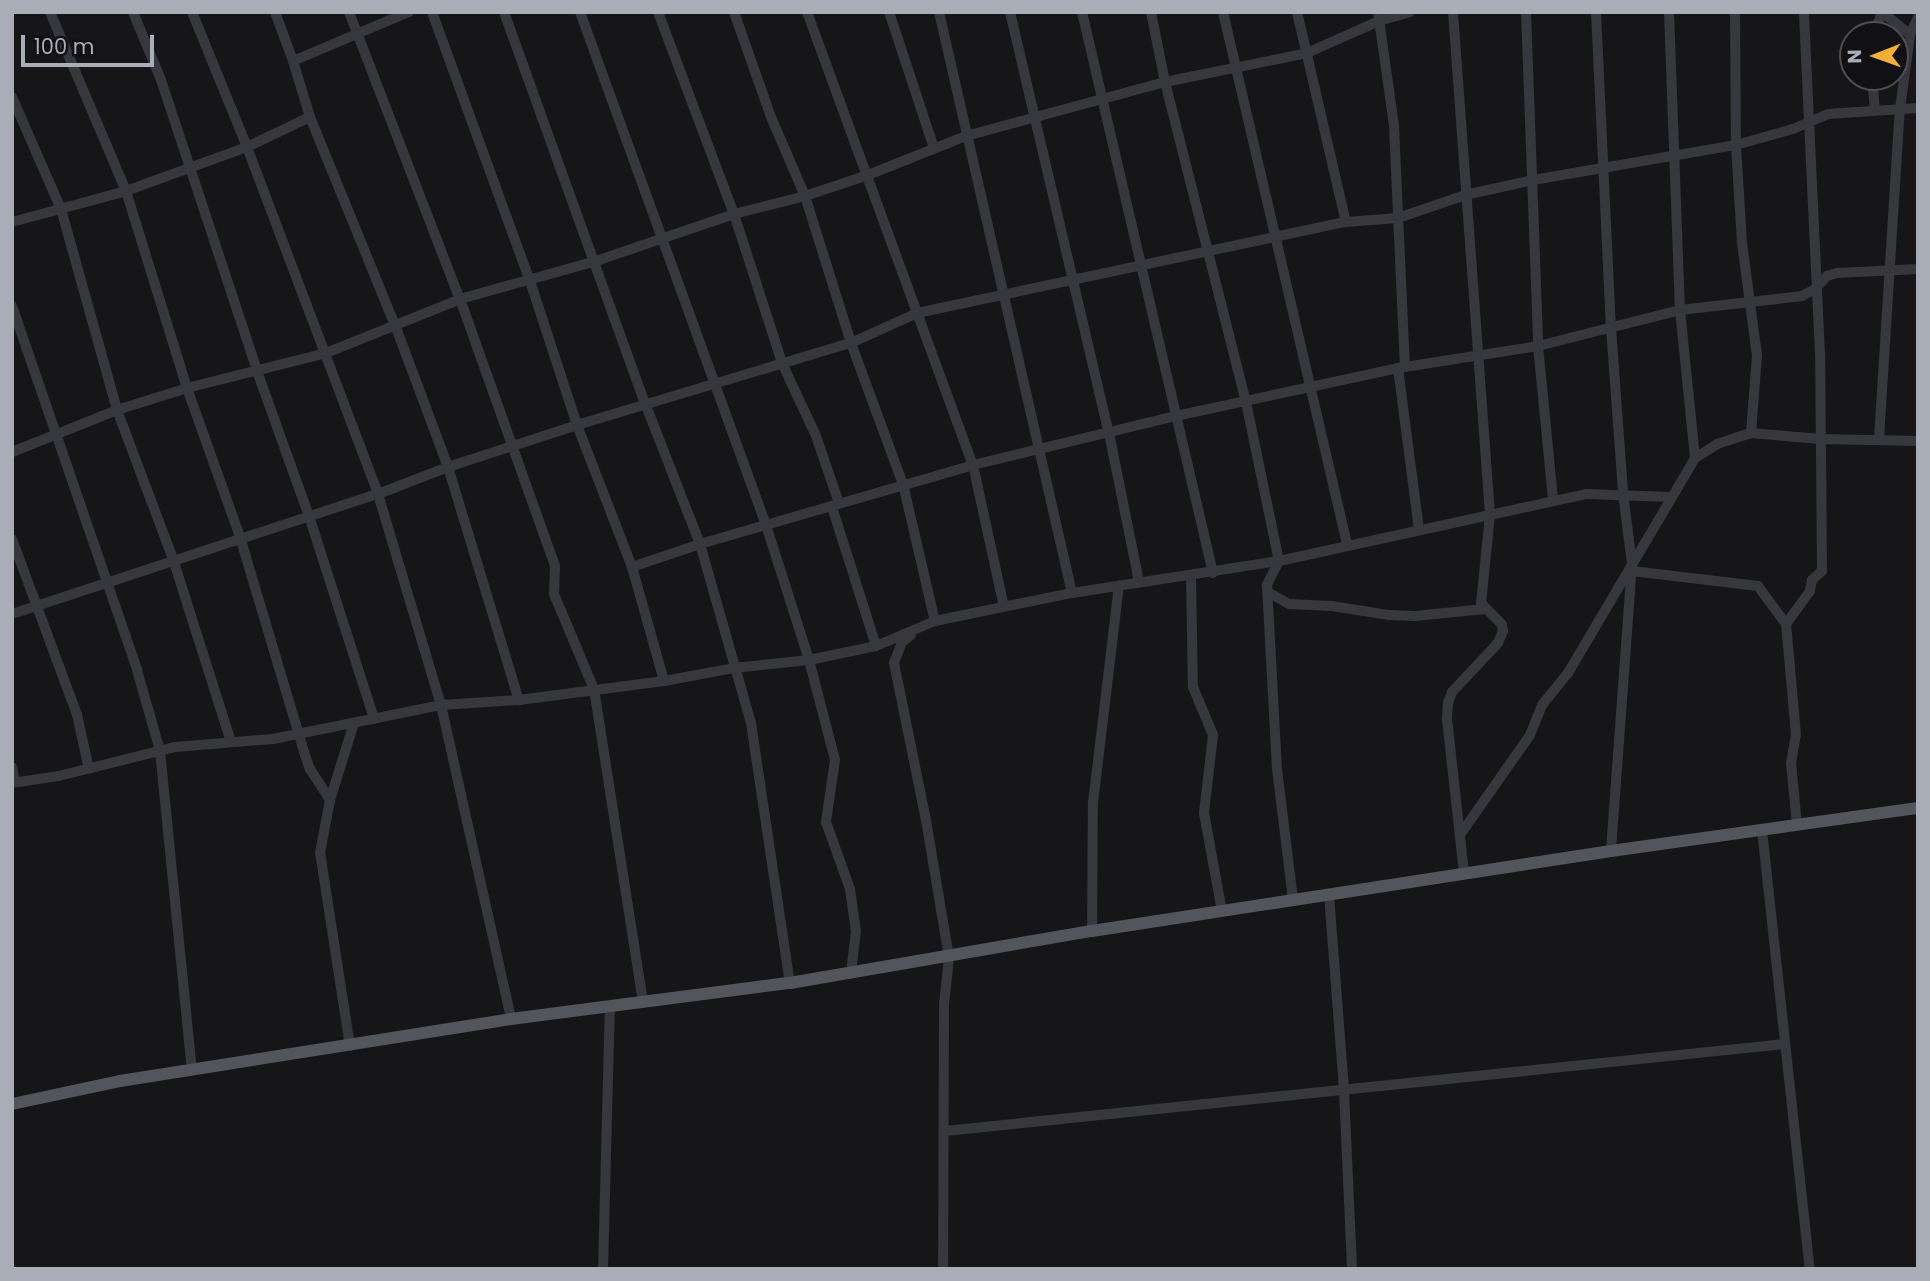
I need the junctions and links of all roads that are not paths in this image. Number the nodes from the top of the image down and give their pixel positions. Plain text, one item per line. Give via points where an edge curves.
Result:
1 (50, 12) edge
2 (134, 12) edge
3 (192, 12) edge
4 (275, 12) edge
5 (349, 12) edge
6 (409, 12) edge
7 (432, 12) edge
8 (504, 12) edge
9 (580, 12) edge
10 (658, 12) edge
11 (734, 12) edge
12 (807, 12) edge
13 (939, 12) edge
14 (1010, 12) edge
15 (1082, 12) edge
16 (1151, 12) edge
17 (1223, 12) edge
18 (1297, 12) edge
19 (1410, 12) edge
20 (1453, 12) edge
21 (1526, 12) edge
22 (1596, 12) edge
23 (1669, 12) edge
24 (1735, 12) edge
25 (1804, 12) edge
26 (1882, 12) edge
27 (891, 13) edge
28 (1378, 17) edge
29 (1918, 17) edge
30 (357, 32) junction
31 (1910, 35) junction
32 (1307, 53) junction
33 (293, 61) junction
34 (1235, 68) junction
35 (1165, 82) junction
36 (1873, 91) edge
37 (12, 97) edge
38 (1103, 98) junction
39 (1918, 108) edge
40 (1900, 109) junction
41 (1875, 110) junction
42 (1033, 116) junction
43 (310, 117) junction
44 (1807, 122) junction
45 (966, 135) junction
46 (1736, 145) junction
47 (247, 148) junction
48 (934, 148) junction
49 (1672, 158) junction
50 (189, 167) junction
51 (1602, 170) junction
52 (868, 175) junction
53 (1534, 180) junction
54 (126, 191) junction
55 (1465, 195) junction
56 (805, 196) junction
57 (61, 209) junction
58 (734, 214) junction
59 (1398, 218) junction
60 (12, 222) edge
61 (1346, 222) junction
62 (1277, 237) junction
63 (665, 239) junction
64 (1208, 253) junction
65 (596, 261) junction
66 (1141, 264) junction
67 (1891, 269) junction
68 (1918, 269) edge
69 (529, 278) junction
70 (1072, 278) junction
71 (1815, 289) junction
72 (1003, 294) junction
73 (460, 299) junction
74 (1748, 303) junction
75 (12, 306) edge
76 (1680, 310) junction
77 (917, 313) junction
78 (395, 325) junction
79 (1611, 328) junction
80 (851, 344) junction
81 (1538, 346) junction
82 (326, 353) junction
83 (1478, 355) junction
84 (782, 363) junction
85 (1402, 368) junction
86 (257, 371) junction
87 (715, 385) junction
88 (1309, 387) junction
89 (187, 388) junction
90 (1246, 402) junction
91 (645, 403) junction
92 (117, 410) junction
93 (1176, 416) junction
94 (577, 425) junction
95 (1109, 433) junction
96 (1751, 433) junction
97 (54, 434) junction
98 (1820, 439) junction
99 (1880, 439) junction
100 (1918, 440) edge
101 (512, 447) junction
102 (1039, 450) junction
103 (12, 452) edge
104 (1695, 458) junction
105 (973, 464) junction
106 (448, 467) junction
107 (903, 484) junction
108 (1623, 493) junction
109 (378, 494) junction
110 (1670, 497) junction
111 (1553, 500) junction
112 (835, 505) junction
113 (1490, 515) junction
114 (309, 516) junction
115 (766, 525) junction
116 (1419, 529) junction
117 (240, 537) junction
118 (12, 539) edge
119 (700, 544) junction
120 (1347, 544) junction
121 (173, 559) junction
122 (1279, 561) junction
123 (632, 568) junction
124 (1632, 568) junction
125 (1213, 573) junction
126 (1191, 577) junction
127 (1139, 582) junction
128 (105, 583) junction
129 (1119, 586) junction
130 (1268, 592) junction
131 (1072, 593) junction
132 (39, 606) junction
133 (1004, 607) junction
134 (1485, 609) junction
135 (12, 614) edge
136 (935, 621) junction
137 (1786, 625) junction
138 (922, 626) junction
139 (876, 646) junction
140 (809, 660) junction
141 (734, 668) junction
142 (663, 681) junction
143 (594, 689) junction
144 (519, 700) junction
145 (441, 705) junction
146 (374, 719) junction
147 (354, 723) junction
148 (299, 734) junction
149 (230, 742) junction
150 (160, 751) junction
151 (12, 766) edge
152 (89, 769) junction
153 (14, 782) edge
154 (330, 800) junction
155 (1918, 808) edge
156 (1797, 825) junction
157 (1762, 830) junction
158 (1460, 835) junction
159 (1611, 851) junction
160 (1464, 874) junction
161 (1329, 895) junction
162 (1293, 900) junction
163 (1222, 911) junction
164 (1092, 931) junction
165 (949, 958) junction
166 (851, 973) junction
167 (790, 983) junction
168 (643, 1001) junction
169 (610, 1006) junction
170 (511, 1019) junction
171 (1785, 1044) junction
172 (350, 1046) junction
173 (192, 1070) junction
174 (1343, 1091) junction
175 (12, 1104) edge
176 (945, 1132) junction
177 (603, 1269) edge
178 (943, 1269) edge
179 (1352, 1269) edge
180 (1810, 1269) edge

1 - 54 street
2 - 50 street
3 - 47 street
4 - 33 street
5 - 30 street
6 - 30 street
7 - 69 street
8 - 65 street
9 - 63 street
10 - 58 street
11 - 56 street
12 - 52 street
13 - 45 street
14 - 42 street
15 - 38 street
16 - 35 street
17 - 34 street
18 - 32 street
19 - 28 street
20 - 55 street
21 - 53 street
22 - 51 street
23 - 49 street
24 - 46 street
25 - 44 street
26 - 31 street
27 - 48 street
28 - 32 street
28 - 59 street via 1394,126
29 - 31 street
30 - 33 street
30 - 73 street
31 - 40 street
32 - 34 street
32 - 61 street
33 - 43 street
34 - 35 street
34 - 62 street
35 - 38 street
35 - 64 street
36 - 41 street
37 - 57 street
38 - 42 street
38 - 66 street
39 - 40 street
40 - 41 street
40 - 67 street
41 - 44 street via 1828,114
42 - 45 street
42 - 70 street
43 - 47 street
43 - 78 street
44 - 46 street
44 - 71 street
45 - 48 street
45 - 72 street
46 - 49 street
46 - 74 street
47 - 50 street
47 - 82 street
48 - 52 street
49 - 51 street
49 - 76 street
50 - 54 street
50 - 86 street
51 - 53 street
51 - 79 street
52 - 56 street
52 - 77 street
53 - 55 street
53 - 81 street
54 - 57 street
54 - 89 street
55 - 59 street
55 - 83 street
56 - 58 street
56 - 80 street
57 - 60 street
57 - 92 street
58 - 63 street
58 - 84 street
59 - 61 street
59 - 85 street
61 - 62 street
62 - 64 street
62 - 88 street
63 - 65 street
63 - 87 street
64 - 66 street
64 - 90 street
65 - 69 street
65 - 91 street
66 - 70 street
66 - 93 street
67 - 68 street
67 - 71 street via 1837,273
67 - 99 street
69 - 73 street
69 - 94 street
70 - 72 street
70 - 95 street
71 - 74 street via 1801,296
71 - 98 street
72 - 77 street
72 - 102 street
73 - 78 street
73 - 101 street
74 - 76 street
74 - 96 street via 1757,356
75 - 97 street
76 - 79 street
76 - 104 street
77 - 80 street
77 - 105 street
78 - 82 street
78 - 106 street
79 - 81 street
79 - 108 street
80 - 84 street
80 - 107 street
81 - 83 street
81 - 111 street
82 - 86 street
82 - 109 street
83 - 85 street
83 - 113 street
84 - 87 street
84 - 112 street via 816,436
85 - 88 street
85 - 116 street
86 - 89 street
86 - 114 street
87 - 91 street
87 - 115 street
88 - 90 street
88 - 120 street
89 - 92 street
89 - 117 street
90 - 93 street
90 - 122 street
91 - 94 street
91 - 119 street
92 - 97 street
92 - 121 street
93 - 95 street
93 - 125 street
94 - 101 street
94 - 123 street
95 - 102 street
95 - 127 street
96 - 98 street
96 - 104 street via 1717,444
97 - 103 street
97 - 128 street
98 - 99 street
98 - 137 street via 1822,571
99 - 100 street
101 - 106 street
101 - 143 street via 555,566 554,594
102 - 105 street
102 - 131 street
104 - 110 street
105 - 107 street
105 - 133 street
106 - 109 street
106 - 144 street
107 - 112 street
107 - 136 street
108 - 110 street
108 - 111 street
108 - 124 street
109 - 114 street
109 - 145 street
110 - 124 street
111 - 113 street
112 - 115 street
112 - 139 street
113 - 116 street
113 - 134 street via 1481,603
114 - 117 street
114 - 146 street
115 - 119 street
115 - 140 street
116 - 120 street
117 - 121 street
117 - 148 street
118 - 132 street
119 - 123 street
119 - 141 street
120 - 122 street
121 - 128 street
121 - 149 street
122 - 125 street
122 - 130 street via 1269,577
123 - 142 street
124 - 137 street via 1758,586
124 - 158 street via 1568,673 1542,705 1530,736
124 - 159 street
125 - 126 street
126 - 127 street
126 - 163 street via 1193,687 1213,735 1204,813
127 - 129 street
128 - 132 street
128 - 150 street
129 - 131 street
129 - 164 street via 1093,803
130 - 134 street via 1289,604 1390,615
130 - 162 street via 1277,769
131 - 133 street
132 - 135 street
132 - 152 street via 77,715
133 - 136 street
134 - 158 street via 1502,625 1502,638 1452,692 1448,703
136 - 138 street
137 - 156 street via 1797,735 1791,763
138 - 139 street
138 - 165 street via 902,642 894,663
139 - 140 street
140 - 141 street
140 - 166 street via 835,760 826,822 850,889 856,931
141 - 142 street
141 - 167 street via 751,723
142 - 143 street
143 - 144 street
143 - 168 street
144 - 145 street
145 - 146 street
145 - 170 street
146 - 147 street
147 - 148 street
147 - 154 street
148 - 149 street
148 - 154 street via 310,769
149 - 150 street
150 - 152 street
150 - 173 street
151 - 153 street
152 - 153 street
154 - 172 street via 320,853
155 - 156 main road
156 - 157 main road
157 - 159 main road
157 - 171 street
158 - 160 street
159 - 160 main road
160 - 161 main road
161 - 162 main road
161 - 174 street
162 - 163 main road
163 - 164 main road
164 - 165 main road
165 - 166 main road
165 - 176 street via 944,1004
166 - 167 main road
167 - 168 main road
168 - 169 main road
169 - 170 main road
169 - 177 street
170 - 172 main road
171 - 174 street
171 - 180 street
172 - 173 main road
173 - 175 main road
174 - 176 street
174 - 179 street
176 - 178 street

